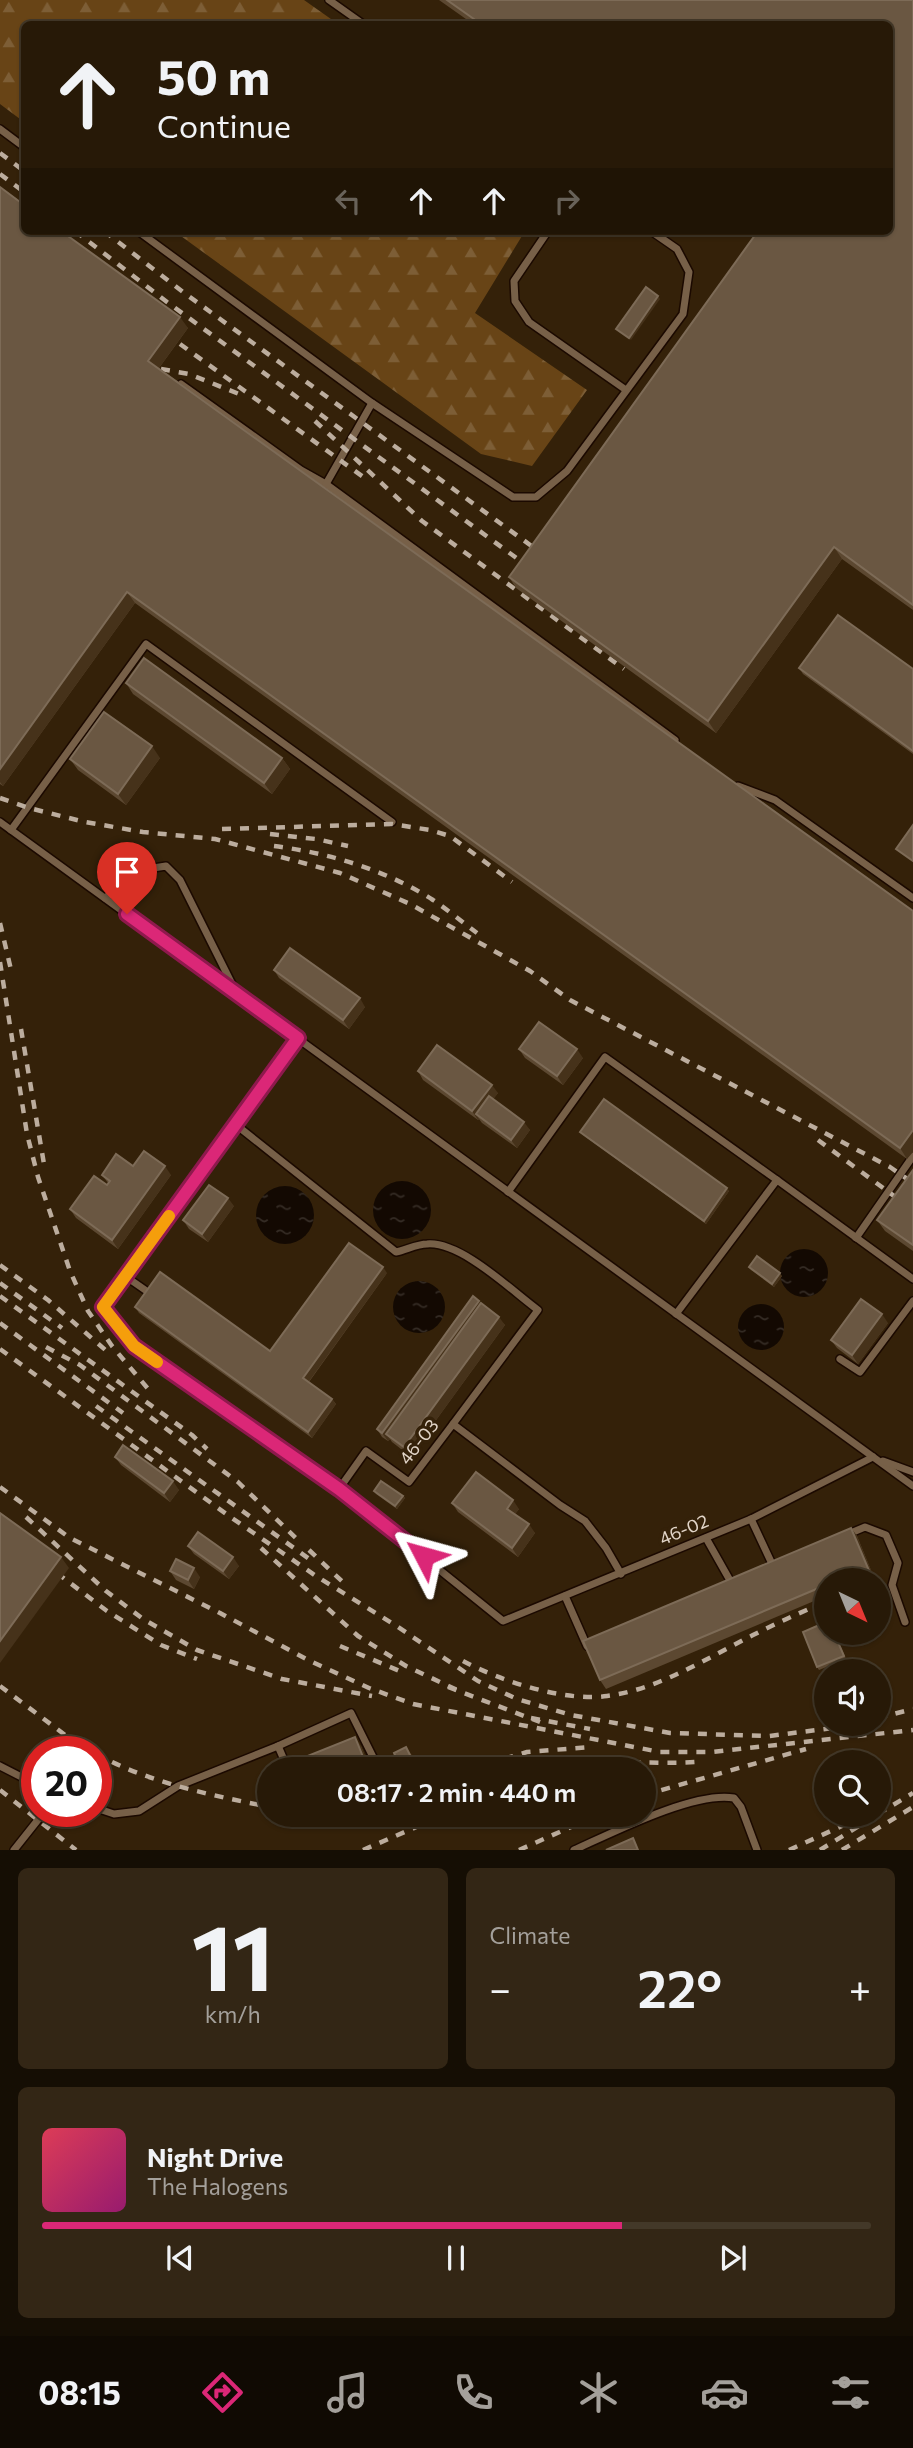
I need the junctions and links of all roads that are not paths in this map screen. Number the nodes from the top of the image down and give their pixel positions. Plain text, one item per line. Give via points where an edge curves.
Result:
1 (329, 0) edge
2 (359, 21) edge
3 (0, 130) edge
4 (21, 146) edge
5 (143, 235) edge
6 (545, 235) edge
7 (657, 235) edge
8 (181, 384) edge
9 (626, 390) junction
10 (372, 403) junction
11 (326, 484) junction
12 (687, 749) edge
13 (732, 782) edge
14 (0, 822) edge
15 (392, 822) dead end
16 (12, 830) junction
17 (104, 898) junction
18 (913, 898) edge
19 (237, 994) junction
20 (298, 1038) junction
21 (235, 1124) junction
22 (913, 1156) edge
23 (777, 1180) junction
24 (508, 1192) junction
25 (856, 1238) junction
26 (125, 1276) junction
27 (913, 1279) edge
28 (148, 1292) edge
29 (913, 1300) edge
30 (676, 1314) junction
31 (840, 1359) edge
32 (453, 1424) junction
33 (873, 1457) junction
34 (913, 1472) edge
35 (913, 1486) edge
36 (339, 1489) junction
37 (751, 1519) junction
38 (842, 1537) edge
39 (706, 1538) junction
40 (785, 1561) edge
41 (773, 1566) junction
42 (763, 1570) edge
43 (621, 1574) junction
44 (742, 1579) edge
45 (732, 1584) junction
46 (720, 1589) edge
47 (565, 1595) junction
48 (905, 1622) dead end
49 (599, 1642) edge
50 (278, 1746) junction
51 (283, 1757) edge
52 (373, 1757) edge
53 (0, 1766) edge
54 (21, 1777) edge
55 (112, 1813) edge
56 (32, 1827) edge
57 (14, 1850) edge
58 (573, 1850) edge
59 (757, 1850) edge

1 - 2 lane
3 - 4 lane
5 - 10 lane
6 - 9 lane via 514,281 515,301 528,321
7 - 9 lane via 677,249 688,272 683,314
8 - 11 lane
9 - 10 lane via 567,471 537,497 513,497
10 - 11 lane
11 - 12 lane
13 - 18 lane via 775,800
14 - 16 lane
15 - 16 lane via 146,644
16 - 17 lane
17 - 19 lane
17 - 19 lane via 147,869 166,866 180,880
19 - 20 lane
20 - 21 lane
20 - 24 lane
21 - 26 lane
21 - 32 lane via 396,1252 427,1244 445,1245 538,1310
22 - 25 lane
23 - 24 lane via 605,1057
23 - 25 lane
23 - 30 lane
24 - 30 lane
25 - 27 lane
26 - 28 lane
26 - 36 lane via 103,1307 134,1346
29 - 31 lane via 860,1372
30 - 33 lane
32 - 36 lane, 46-03 via 409,1482 366,1451
32 - 43 lane, 46-03 via 585,1521
33 - 34 lane
33 - 35 lane
33 - 37 lane, 46-02
36 - 47 lane, 46-02 via 503,1621
37 - 39 lane, 46-02
37 - 41 lane
38 - 48 lane via 865,1527 886,1535 898,1563 892,1585
39 - 43 lane, 46-02
39 - 45 lane
40 - 41 lane
41 - 42 lane
43 - 47 lane, 46-02
44 - 45 lane
45 - 46 lane
47 - 49 lane via 587,1647
50 - 51 lane
50 - 52 lane via 351,1713
50 - 55 lane via 178,1786 139,1811
53 - 54 lane
56 - 57 lane
58 - 59 lane via 690,1802 722,1796 734,1798 741,1807

